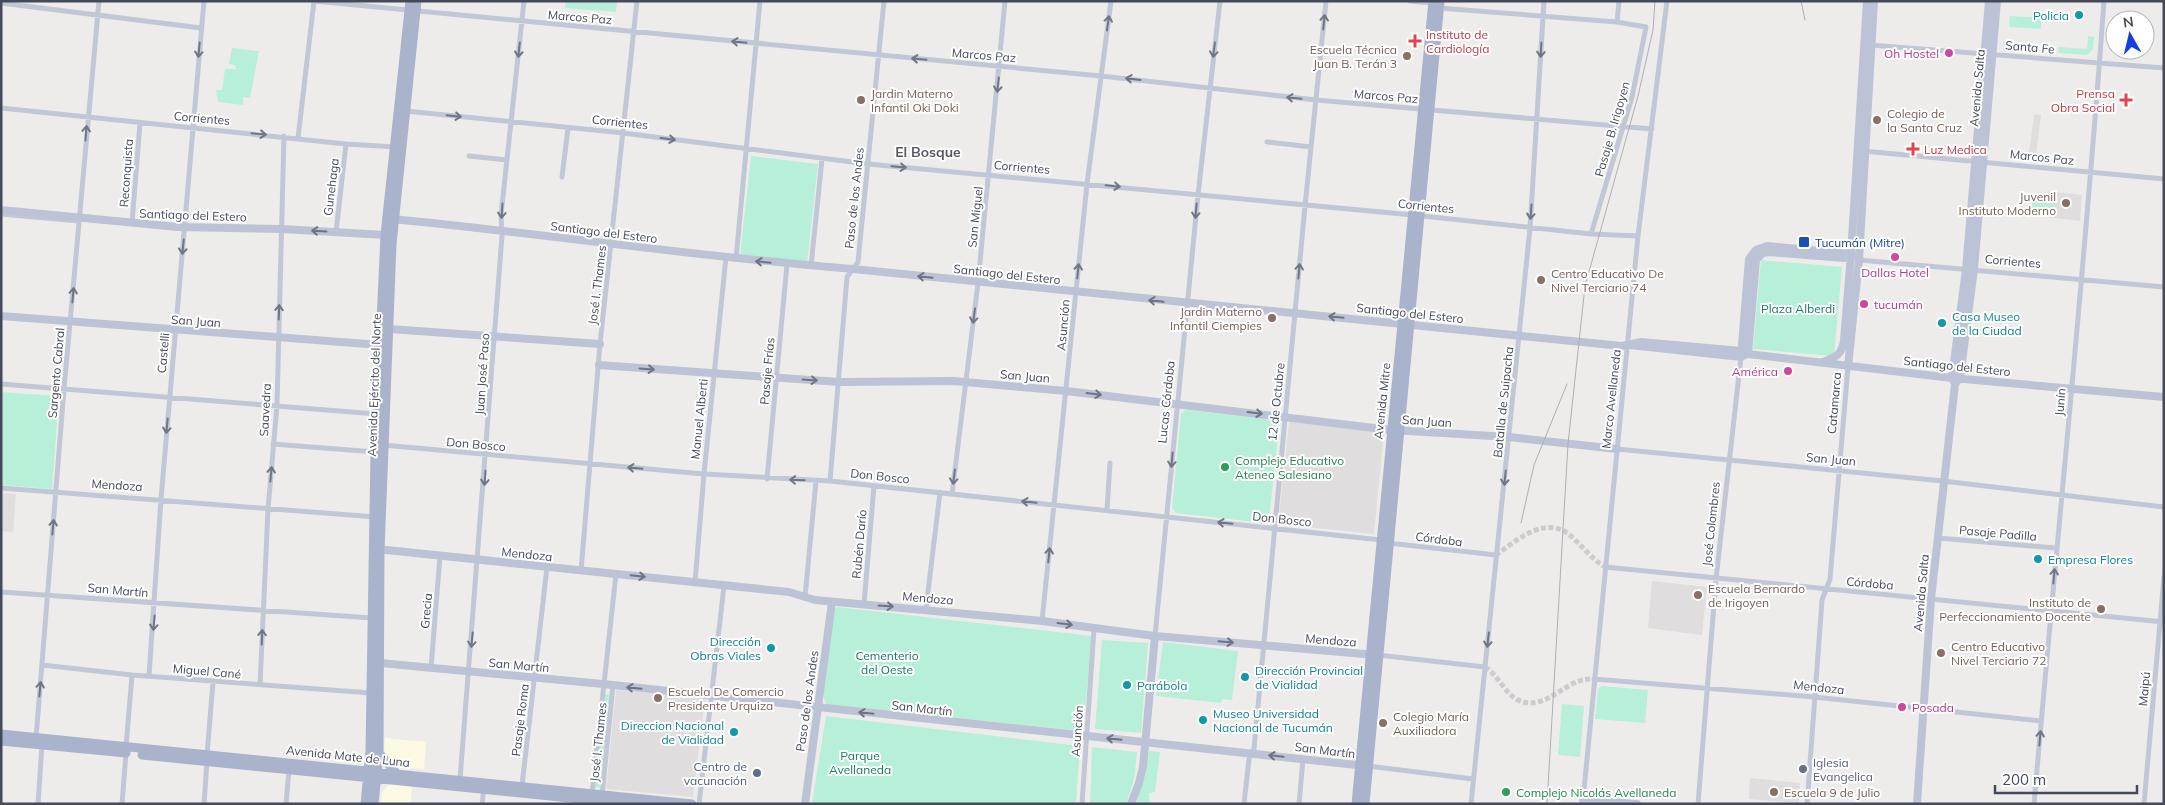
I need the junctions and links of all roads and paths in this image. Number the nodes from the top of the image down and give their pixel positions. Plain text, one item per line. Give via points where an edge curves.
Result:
1 (99, 1) edge
2 (204, 1) edge
3 (314, 1) edge
4 (417, 1) edge
5 (524, 1) edge
6 (637, 1) edge
7 (760, 1) edge
8 (884, 1) edge
9 (1005, 1) edge
10 (1111, 1) edge
11 (1220, 1) edge
12 (1326, 1) edge
13 (1410, 1) edge
14 (1544, 1) edge
15 (1619, 1) edge
16 (1667, 1) edge
17 (1867, 1) edge
18 (1874, 1) edge
19 (1989, 1) edge
20 (1997, 1) edge
21 (2104, 1) edge
22 (1, 3) edge
23 (1436, 3) edge
24 (411, 8) edge
25 (98, 15) junction
26 (1543, 17) junction
27 (522, 22) junction
28 (1617, 22) junction
29 (201, 28) junction
30 (634, 32) junction
31 (757, 44) junction
32 (1868, 45) junction
33 (1988, 53) junction
34 (879, 56) junction
35 (2100, 62) junction
36 (1000, 67) junction
37 (2164, 68) edge
38 (1101, 76) junction
39 (1209, 88) junction
40 (1316, 100) junction
41 (1, 108) edge
42 (406, 110) junction
43 (1426, 110) junction
44 (87, 118) junction
45 (1537, 119) junction
46 (511, 122) junction
47 (140, 123) junction
48 (1624, 126) junction
49 (192, 128) junction
50 (568, 128) junction
51 (1652, 128) junction
52 (623, 133) junction
53 (284, 136) junction
54 (298, 138) junction
55 (1266, 142) dead end
56 (346, 144) junction
57 (397, 147) junction
58 (1311, 147) junction
59 (748, 150) junction
60 (1862, 151) junction
61 (468, 156) dead end
62 (822, 158) junction
63 (507, 160) junction
64 (1979, 160) junction
65 (868, 164) junction
66 (2091, 172) junction
67 (562, 176) dead end
68 (989, 176) junction
69 (2164, 179) edge
70 (1087, 184) junction
71 (1198, 195) junction
72 (1305, 206) junction
73 (1, 210) edge
74 (1, 214) edge
75 (1416, 215) junction
76 (79, 219) junction
77 (389, 222) junction
78 (132, 224) junction
79 (185, 226) junction
80 (1530, 228) junction
81 (282, 229) junction
82 (502, 230) junction
83 (336, 232) junction
84 (1591, 234) junction
85 (385, 235) junction
86 (1638, 236) junction
87 (612, 244) junction
88 (1757, 253) joint
89 (1854, 257) junction
90 (726, 258) junction
91 (736, 258) junction
92 (787, 264) junction
93 (810, 266) junction
94 (853, 269) junction
95 (1966, 269) junction
96 (1974, 269) junction
97 (2083, 279) junction
98 (978, 283) junction
99 (2164, 287) edge
100 (1076, 293) junction
101 (1188, 304) junction
102 (1295, 313) junction
103 (1, 316) edge
104 (70, 321) junction
105 (1405, 324) junction
106 (389, 329) junction
107 (175, 331) junction
108 (494, 335) junction
109 (1520, 335) junction
110 (278, 338) junction
111 (600, 344) junction
112 (1628, 344) junction
113 (384, 346) junction
114 (1743, 354) junction
115 (1822, 363) junction
116 (599, 365) junction
117 (1848, 367) junction
118 (714, 373) junction
119 (777, 378) junction
120 (1955, 380) junction
121 (839, 382) junction
122 (965, 382) junction
123 (1, 384) edge
124 (64, 389) junction
125 (2071, 389) junction
126 (1066, 391) junction
127 (170, 397) junction
128 (2164, 397) edge
129 (1177, 404) junction
130 (277, 405) junction
131 (377, 414) junction
132 (1285, 417) junction
133 (385, 421) junction
134 (1395, 430) junction
135 (1509, 438) junction
136 (273, 444) junction
137 (379, 448) junction
138 (1618, 449) junction
139 (486, 455) junction
140 (1729, 461) junction
141 (1110, 462) dead end
142 (591, 464) junction
143 (1840, 471) junction
144 (704, 474) junction
145 (767, 479) junction
146 (816, 481) junction
147 (830, 482) junction
148 (1943, 482) junction
149 (874, 486) junction
150 (1, 488) edge
151 (56, 491) junction
152 (940, 492) junction
153 (952, 494) junction
154 (2061, 495) junction
155 (161, 499) junction
156 (1055, 505) junction
157 (2164, 507) edge
158 (268, 509) junction
159 (1107, 510) junction
160 (378, 517) junction
161 (1167, 517) junction
162 (1274, 528) junction
163 (1938, 538) junction
164 (1384, 541) junction
165 (377, 548) junction
166 (2056, 548) junction
167 (1496, 555) junction
168 (440, 556) junction
169 (478, 560) junction
170 (548, 567) junction
171 (1605, 567) junction
172 (580, 570) junction
173 (616, 574) junction
174 (2164, 577) edge
175 (1716, 579) junction
176 (695, 582) junction
177 (724, 586) junction
178 (1826, 590) junction
179 (1, 592) edge
180 (48, 595) junction
181 (805, 597) junction
182 (1931, 599) junction
183 (832, 602) junction
184 (155, 604) junction
185 (864, 604) junction
186 (926, 609) junction
187 (263, 610) junction
188 (2051, 610) junction
189 (372, 618) junction
190 (1042, 621) junction
191 (2162, 621) edge
192 (379, 627) junction
193 (1094, 629) junction
194 (1155, 636) junction
195 (1263, 646) junction
196 (1374, 655) junction
197 (380, 663) junction
198 (42, 665) junction
199 (1485, 667) junction
200 (431, 668) junction
201 (371, 670) junction
202 (469, 672) junction
203 (132, 675) junction
204 (149, 676) junction
205 (535, 678) junction
206 (1594, 679) junction
207 (213, 682) junction
208 (603, 684) junction
209 (260, 685) junction
210 (613, 685) junction
211 (1708, 688) junction
212 (371, 693) junction
213 (712, 696) junction
214 (1814, 698) junction
215 (818, 708) junction
216 (1923, 708) junction
217 (2041, 721) junction
218 (1, 734) edge
219 (1086, 736) junction
220 (36, 738) junction
221 (1, 741) edge
222 (1145, 742) junction
223 (597, 743) junction
224 (607, 744) junction
225 (42, 745) junction
226 (126, 750) junction
227 (375, 752) junction
228 (1252, 753) junction
229 (207, 758) junction
230 (1303, 759) junction
231 (1363, 766) junction
232 (289, 769) junction
233 (349, 772) junction
234 (373, 774) junction
235 (396, 777) junction
236 (1473, 779) junction
237 (460, 780) junction
238 (522, 786) junction
239 (484, 789) junction
240 (591, 799) edge
241 (602, 800) edge
242 (370, 802) edge
243 (1581, 802) edge
244 (38, 804) edge
245 (122, 804) edge
246 (204, 804) edge
247 (286, 804) edge
248 (482, 804) edge
249 (629, 804) edge
250 (692, 804) edge
251 (699, 804) edge
252 (805, 804) edge
253 (1082, 804) edge
254 (1131, 804) edge
255 (1244, 804) edge
256 (1299, 804) edge
257 (1356, 804) edge
258 (1365, 804) edge
259 (1470, 804) edge
260 (1637, 804) edge
261 (1698, 804) edge
262 (1807, 804) edge
263 (1917, 804) edge
264 (2034, 804) edge
265 (2144, 804) edge

1 - 25 street, Sargento Cabral
2 - 29 street, Castelli
3 - 24 street, Marcos Paz
3 - 54 street
4 - 24 main road, Avenida Ejército del Norte
5 - 27 street, Juan José Paso
6 - 30 street, José I. Thames
7 - 31 street
8 - 34 street, Paso de los Andes
9 - 36 street, San Miguel
38 -> 10 street, Asunción
11 -> 39 street, Lucas Córdoba
40 -> 12 street, 12 de Octubre
13 - 23 street
14 - 26 street, Batalla de Suipacha
15 - 28 street
16 - 51 street, Marco Avellaneda
17 - 32 street, Catamarca
18 - 32 street, Catamarca
19 - 33 street, Avenida Salta
20 - 33 street, Avenida Salta
21 - 35 street, Junín
22 - 25 street
23 - 26 street
23 - 43 main road, Avenida Mitre
24 - 27 street, Marcos Paz
24 - 42 main road, Avenida Ejército del Norte
24 - 57 main road, Avenida Ejército del Norte
25 - 29 street
25 - 44 street, Sargento Cabral
26 - 28 street
26 -> 45 street, Batalla de Suipacha
27 - 30 street, Marcos Paz
27 -> 46 street, Juan José Paso
28 - 48 street, Pasaje B. Irigoyen via 1646,27
29 -> 49 street, Castelli
31 -> 30 street, Marcos Paz
30 - 52 street, José I. Thames
31 - 34 street, Marcos Paz
31 - 59 street
32 - 33 street, Santa Fe
32 - 60 street, Catamarca
33 - 35 street, Santa Fe
33 - 64 street, Avenida Salta
36 -> 34 street, Marcos Paz
34 - 65 street, Paso de los Andes
35 - 37 street, Santa Fe
35 - 66 street, Junín
36 - 38 street, Marcos Paz
36 -> 68 street, San Miguel
39 -> 38 street, Marcos Paz
38 - 70 street, Asunción
40 -> 39 street, Marcos Paz
39 - 71 street, Lucas Córdoba
40 - 43 street, Marcos Paz
40 - 58 street, 12 de Octubre
41 - 44 street, Corrientes
42 -> 46 street, Corrientes
42 - 57 main road, Avenida Ejército del Norte
43 - 45 street, Marcos Paz
43 - 75 main road, Avenida Mitre
44 - 47 street, Corrientes
76 -> 44 street, Sargento Cabral
45 - 48 street, Marcos Paz
45 -> 80 street, Batalla de Suipacha
46 - 50 street, Corrientes
46 - 63 street, Juan José Paso
47 - 49 street, Corrientes
47 - 78 street, Reconquista
48 - 51 street, Marcos Paz
48 - 84 street, Pasaje B. Irigoyen
49 -> 53 street, Corrientes
49 - 79 street, Castelli
50 - 52 street, Corrientes
50 - 67 street
51 - 86 street, Marco Avellaneda
52 -> 59 street, Corrientes
52 - 87 street, José I. Thames
53 - 54 street, Corrientes
53 - 81 street, Saavedra
54 - 56 street, Corrientes
55 - 58 street
56 - 57 street, Corrientes
56 - 83 street, Gunehaga
57 - 77 main road, Avenida Ejército del Norte
58 - 72 street, 12 de Octubre
59 - 62 street, Corrientes
59 - 91 street
60 - 64 street, Marcos Paz
60 - 89 street, Catamarca
61 - 63 street
62 - 65 street, Corrientes
62 - 93 street
63 -> 82 street, Juan José Paso
64 - 66 street, Marcos Paz
64 - 95 street, Avenida Salta
64 - 96 street, Avenida Salta
65 -> 68 street, Corrientes
65 - 94 street, Paso de los Andes via 858,262
66 - 69 street, Marcos Paz
66 - 97 street, Junín
68 - 70 street, Corrientes
68 - 98 street, San Miguel
70 -> 71 street, Corrientes
100 -> 70 street, Asunción
71 - 72 street, Corrientes
71 -> 101 street, Lucas Córdoba
72 - 75 street, Corrientes
102 -> 72 street, 12 de Octubre
73 - 76 street, Santiago del Estero
74 - 76 street, Santiago del Estero
75 - 80 street, Corrientes
75 - 105 main road, Avenida Mitre
76 - 78 street, Santiago del Estero
104 -> 76 street, Sargento Cabral
77 - 82 street, Santiago del Estero
77 - 85 main road, Avenida Ejército del Norte
77 - 106 main road, Avenida Ejército del Norte
78 - 79 street, Santiago del Estero
79 - 81 street, Santiago del Estero
79 -> 107 street, Castelli
80 - 84 street, Corrientes
80 - 109 street, Batalla de Suipacha
83 -> 81 street, Santiago del Estero
110 -> 81 street, Saavedra
82 - 87 street, Santiago del Estero
82 - 108 street, Juan José Paso
83 - 85 street, Santiago del Estero
84 - 86 street, Corrientes
85 - 113 main road, Avenida Ejército del Norte
86 - 112 street, Marco Avellaneda
87 - 90 street, Santiago del Estero
87 - 111 street, José I. Thames
88 - 89 street, Corrientes
88 - 114 street, José Colombres
89 - 95 street, Corrientes
89 - 115 street, Catamarca via 1842,351
89 - 117 street, Catamarca
90 - 91 street, Santiago del Estero
90 - 118 street, Manuel Alberti
92 -> 91 street, Santiago del Estero
92 - 93 street, Santiago del Estero
92 - 119 street, Pasaje Frías
93 - 94 street, Santiago del Estero
98 -> 94 street, Santiago del Estero
94 - 121 street, Paso de los Andes via 847,277
95 - 96 street, Corrientes
95 - 120 street, Avenida Salta
96 - 97 street, Corrientes
96 - 120 street, Avenida Salta
97 - 99 street, Corrientes
97 - 125 street, Junín
98 - 100 street, Santiago del Estero
98 -> 122 street, San Miguel
101 -> 100 street, Santiago del Estero
100 - 126 street, Asunción
101 - 102 street, Santiago del Estero
101 - 129 street, Lucas Córdoba
105 -> 102 street, Santiago del Estero
102 - 132 street, 12 de Octubre
103 - 104 street, San Juan
104 - 107 street, San Juan
104 - 124 street, Sargento Cabral
105 - 109 street, Santiago del Estero
105 - 134 main road, Avenida Mitre
106 - 108 street
106 - 113 main road, Avenida Ejército del Norte
107 - 110 street, San Juan
107 - 127 street, Castelli
108 - 111 street
108 - 139 street, Juan José Paso
109 - 112 street, Santiago del Estero
109 - 135 street, Batalla de Suipacha
110 - 113 street, San Juan
110 - 130 street, Saavedra
111 - 116 street, José I. Thames
112 - 114 street, Santiago del Estero via 1641,342
112 - 138 street, Marco Avellaneda
113 - 131 main road, Avenida Ejército del Norte
113 - 133 main road, Avenida Ejército del Norte
114 - 115 street, Santiago del Estero
114 - 140 street, José Colombres
115 - 117 street, Santiago del Estero
116 -> 118 street, San Juan
116 - 142 street, José I. Thames
117 - 120 street, Santiago del Estero
117 - 143 street, Catamarca
118 - 119 street, San Juan
118 - 144 street, Manuel Alberti
119 -> 121 street, San Juan
119 - 145 street, Pasaje Frías
120 - 125 street, Santiago del Estero
120 - 148 street, Avenida Salta
121 - 122 street, San Juan
121 - 147 street, Paso de los Andes
122 - 126 street, San Juan
122 -> 153 street, San Miguel
123 - 124 street
124 - 127 street
124 - 151 street, Sargento Cabral
125 - 128 street, Santiago del Estero
125 - 154 street, Junín
126 -> 129 street, San Juan
126 - 156 street, Asunción
127 - 130 street
127 -> 155 street, Castelli
129 -> 132 street, San Juan
129 -> 161 street, Lucas Córdoba
130 - 131 street
130 - 136 street, Saavedra
131 - 133 street
131 - 137 main road, Avenida Ejército del Norte
132 - 134 street, San Juan
132 - 162 street, 12 de Octubre
133 - 137 main road, Avenida Ejército del Norte
134 - 135 street, San Juan
134 - 164 main road, Avenida Mitre
135 - 138 street, San Juan
135 -> 167 street, Batalla de Suipacha
136 - 137 street, Don Bosco
158 -> 136 street, Saavedra
137 - 139 street, Don Bosco
137 - 160 main road, Avenida Ejército del Norte
138 - 140 street, San Juan
138 - 171 street, Marco Avellaneda
139 - 142 street, Don Bosco
139 -> 169 street, Juan José Paso
140 - 143 street, San Juan
140 - 175 street, José Colombres
141 - 159 street
144 -> 142 street, Don Bosco
142 - 172 street, José I. Thames
143 - 148 street, San Juan
143 - 178 street, Catamarca via 1830,580
144 - 145 street, Don Bosco
144 - 176 street, Manuel Alberti
146 -> 145 street, Don Bosco
146 - 147 street, Don Bosco
146 - 181 street
147 - 149 street, Don Bosco
148 - 154 street, San Juan
148 - 163 street, Avenida Salta
149 - 152 street, Don Bosco
149 - 185 street, Rubén Darío
150 - 151 street, Mendoza
151 - 155 street, Mendoza
180 -> 151 street, Sargento Cabral
152 - 153 street, Don Bosco
152 - 186 street
156 -> 153 street, Don Bosco
154 - 157 street, San Juan
154 - 166 street, Junín
155 - 158 street, Mendoza
155 - 184 street, Castelli
156 - 159 street, Don Bosco
190 -> 156 street, Asunción
158 - 160 street, Mendoza
158 - 187 street, Saavedra
159 - 161 street, Don Bosco
160 - 165 main road, Avenida Ejército del Norte
162 -> 161 street, Don Bosco
161 - 194 street, Lucas Córdoba
162 - 164 street, Don Bosco
162 - 195 street, 12 de Octubre
163 - 166 street, Pasaje Padilla
163 - 182 street, Avenida Salta
164 - 167 street, Córdoba
164 - 196 main road, Avenida Mitre
165 - 168 street, Mendoza
165 - 189 main road, Avenida Ejército del Norte
165 - 192 main road, Avenida Ejército del Norte
188 -> 166 street, Junín
167 -> 199 street, Batalla de Suipacha
168 - 169 street, Mendoza
168 - 200 street, Grecia
169 - 170 street, Mendoza
169 -> 202 street, Juan José Paso
170 - 172 street, Mendoza
170 - 205 street, Pasaje Roma
171 - 175 street, Córdoba
171 - 206 street, Marco Avellaneda
172 - 173 street, Mendoza
173 -> 176 street, Mendoza
173 - 208 street, José I. Thames
174 - 191 street, Maipú
175 - 178 street, Córdoba
175 - 211 street, José Colombres
176 - 177 street, Mendoza
177 - 181 street, Mendoza via 789,592
177 - 213 street
178 - 182 street, Córdoba
178 - 214 street, Catamarca via 1822,600
179 - 180 street, San Martín
180 - 184 street, San Martín
180 - 198 street, Sargento Cabral
181 - 183 street, Mendoza
182 - 188 street, Córdoba
182 - 216 street, Avenida Salta
183 - 185 street, Mendoza
183 - 215 street, Paso de los Andes
184 - 187 street, San Martín
184 -> 204 street, Castelli
185 -> 186 street, Mendoza
186 - 190 street, Mendoza
187 - 189 street, San Martín
209 -> 187 street, Saavedra
188 - 191 street, Córdoba
188 - 217 street, Junín
189 - 192 street
189 - 201 main road, Avenida Ejército del Norte
190 -> 193 street, Mendoza
191 - 265 street, Maipú
192 - 197 main road, Avenida Ejército del Norte
193 - 194 street, Mendoza
193 - 219 street, Asunción
194 -> 195 street, Mendoza
194 - 222 street, Lucas Córdoba
195 - 196 street, Mendoza
195 - 228 street, 12 de Octubre
196 - 199 street, Mendoza
196 - 231 main road, Avenida Mitre
197 - 200 street, San Martín
197 - 201 street
197 - 227 main road, Avenida Ejército del Norte
198 - 203 street, Miguel Cané
220 -> 198 street, Sargento Cabral
199 - 236 street, Batalla de Suipacha
200 - 202 street, San Martín
201 - 212 main road, Avenida Ejército del Norte
202 - 205 street, San Martín
202 - 237 street, Juan José Paso
203 - 204 street, Miguel Cané
203 - 226 street
204 - 207 street, Miguel Cané
205 - 208 street, San Martín
205 - 238 street, Pasaje Roma
206 - 211 street, Mendoza
206 - 243 street, Marco Avellaneda
207 - 209 street, Miguel Cané
207 - 229 street
208 - 210 street, San Martín
208 - 223 street, José I. Thames
209 - 212 street, Miguel Cané
213 -> 210 street, San Martín
210 - 224 street, José I. Thames
211 - 214 street, Mendoza
211 - 261 street, José Colombres
212 - 227 main road, Avenida Ejército del Norte
213 - 215 street, San Martín
213 - 251 street
214 - 216 street, Mendoza
214 - 262 street, Catamarca
219 -> 215 street, San Martín
215 - 252 street, Paso de los Andes
216 - 217 street, Mendoza
216 - 263 street, Avenida Salta
264 -> 217 street, Junín
218 - 220 main road, Avenida Mate de Luna
222 -> 219 street, San Martín
219 - 253 street, Asunción
220 - 225 street
220 - 226 main road, Avenida Mate de Luna
221 - 225 main road, Avenida Mate de Luna
222 - 228 street, San Martín
222 - 254 street, Lucas Córdoba via 1141,777
223 - 224 street
223 - 240 street, José I. Thames
224 - 241 street, José I. Thames
225 - 226 main road, Avenida Mate de Luna
225 - 244 street
226 - 229 main road, Avenida Mate de Luna
226 - 245 street
227 - 233 main road
227 - 234 main road, Avenida Ejército del Norte
227 - 235 main road
230 -> 228 street, San Martín
228 - 255 street, 12 de Octubre
229 - 232 main road, Avenida Mate de Luna
229 - 233 main road, Avenida Mate de Luna
229 - 246 street
230 - 231 street, San Martín
230 - 256 street
231 - 236 street, San Martín
231 - 257 main road, Avenida Mitre
231 - 258 main road, Avenida Mitre
232 - 233 main road, Avenida Mate de Luna
232 - 247 street
233 - 234 main road, Avenida Mate de Luna
233 - 242 main road via 361,783
234 - 235 main road, Avenida Mate de Luna
234 - 242 main road, Avenida Ejército del Norte
235 - 237 main road, Avenida Mate de Luna
235 - 239 main road, Avenida Mate de Luna
235 - 242 main road via 384,783
236 - 259 street, Batalla de Suipacha
237 - 238 main road, Avenida Mate de Luna
238 - 240 main road, Avenida Mate de Luna
239 - 240 main road, Avenida Mate de Luna
239 - 248 street
240 - 241 main road, Avenida Mate de Luna
241 - 249 main road, Avenida Mate de Luna
241 - 250 main road, Avenida Mate de Luna
243 - 260 street

